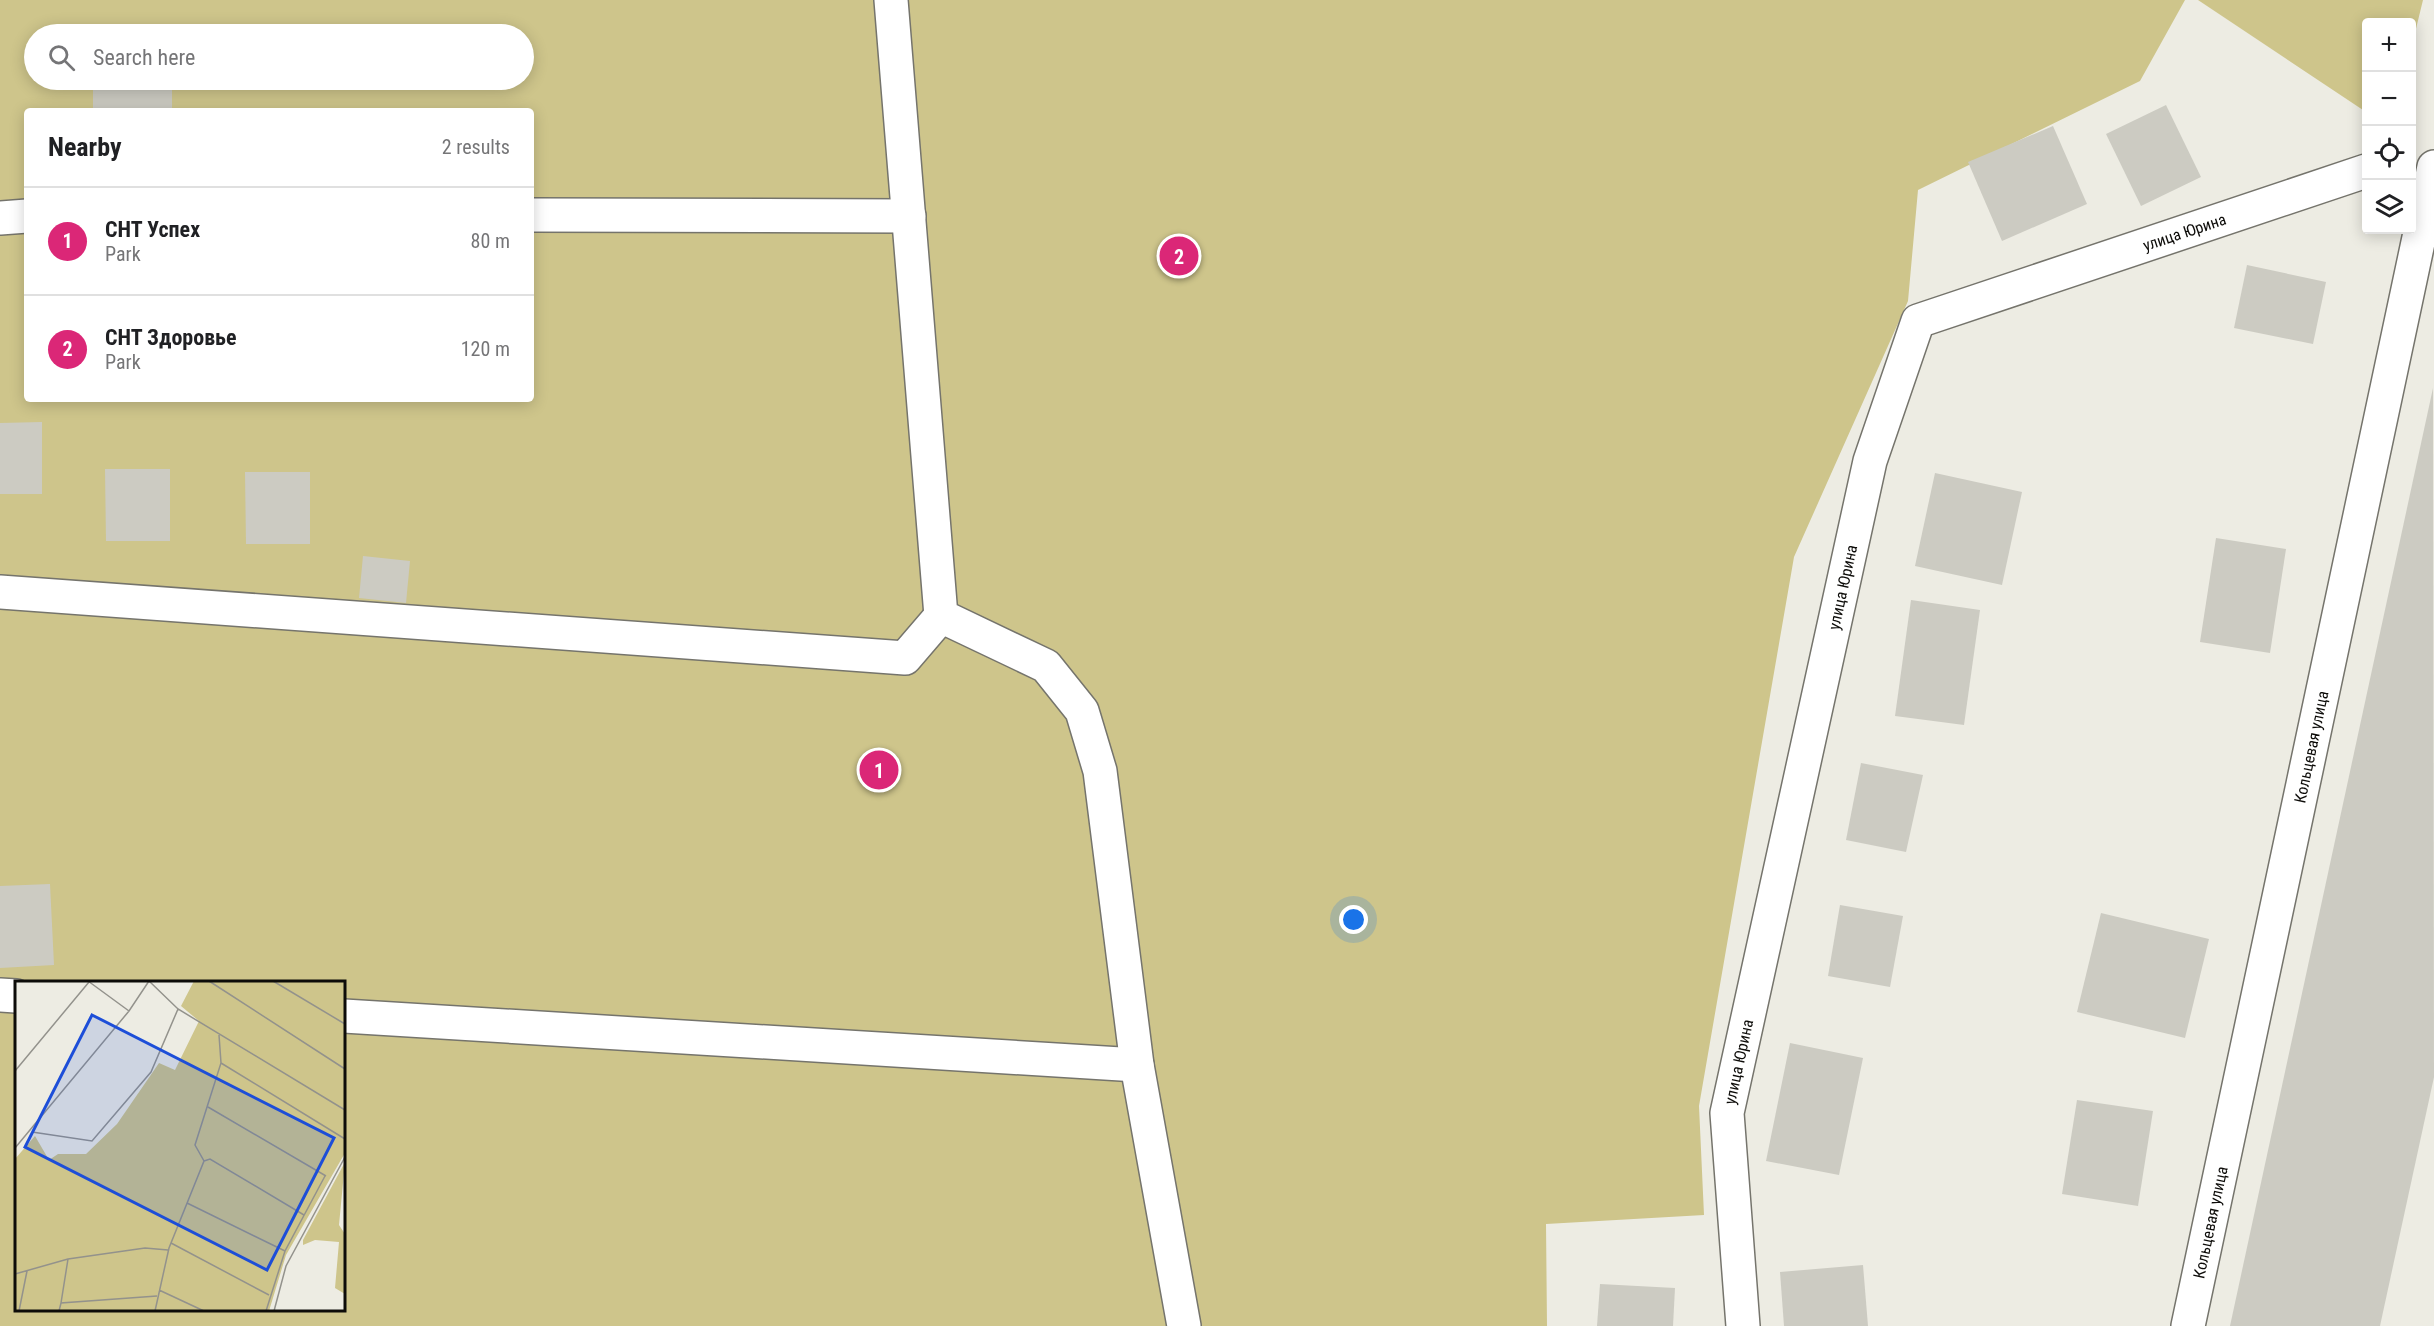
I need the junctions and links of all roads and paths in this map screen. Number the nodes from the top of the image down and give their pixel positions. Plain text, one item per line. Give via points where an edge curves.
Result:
1 (891, 0) edge
2 (2434, 149) edge
3 (2416, 155) edge
4 (2434, 168) edge
5 (2362, 173) edge
6 (534, 215) edge
7 (24, 216) edge
8 (909, 216) junction
9 (0, 218) edge
10 (0, 592) edge
11 (941, 615) junction
12 (0, 995) edge
13 (15, 996) edge
14 (345, 1016) edge
15 (1137, 1065) junction
16 (1184, 1326) edge
17 (1743, 1326) edge
18 (2188, 1326) edge

1 - 8 street
2 - 3 street
4 - 18 street, Кольцевая улица
5 - 17 street, улица Юрина via 1918,321 1869,461 1727,1113
6 - 8 street
7 - 9 street
8 - 11 street
10 - 11 street via 905,658
11 - 15 street via 1046,666 1082,711 1100,771
12 - 13 street
14 - 15 street
15 - 16 street

